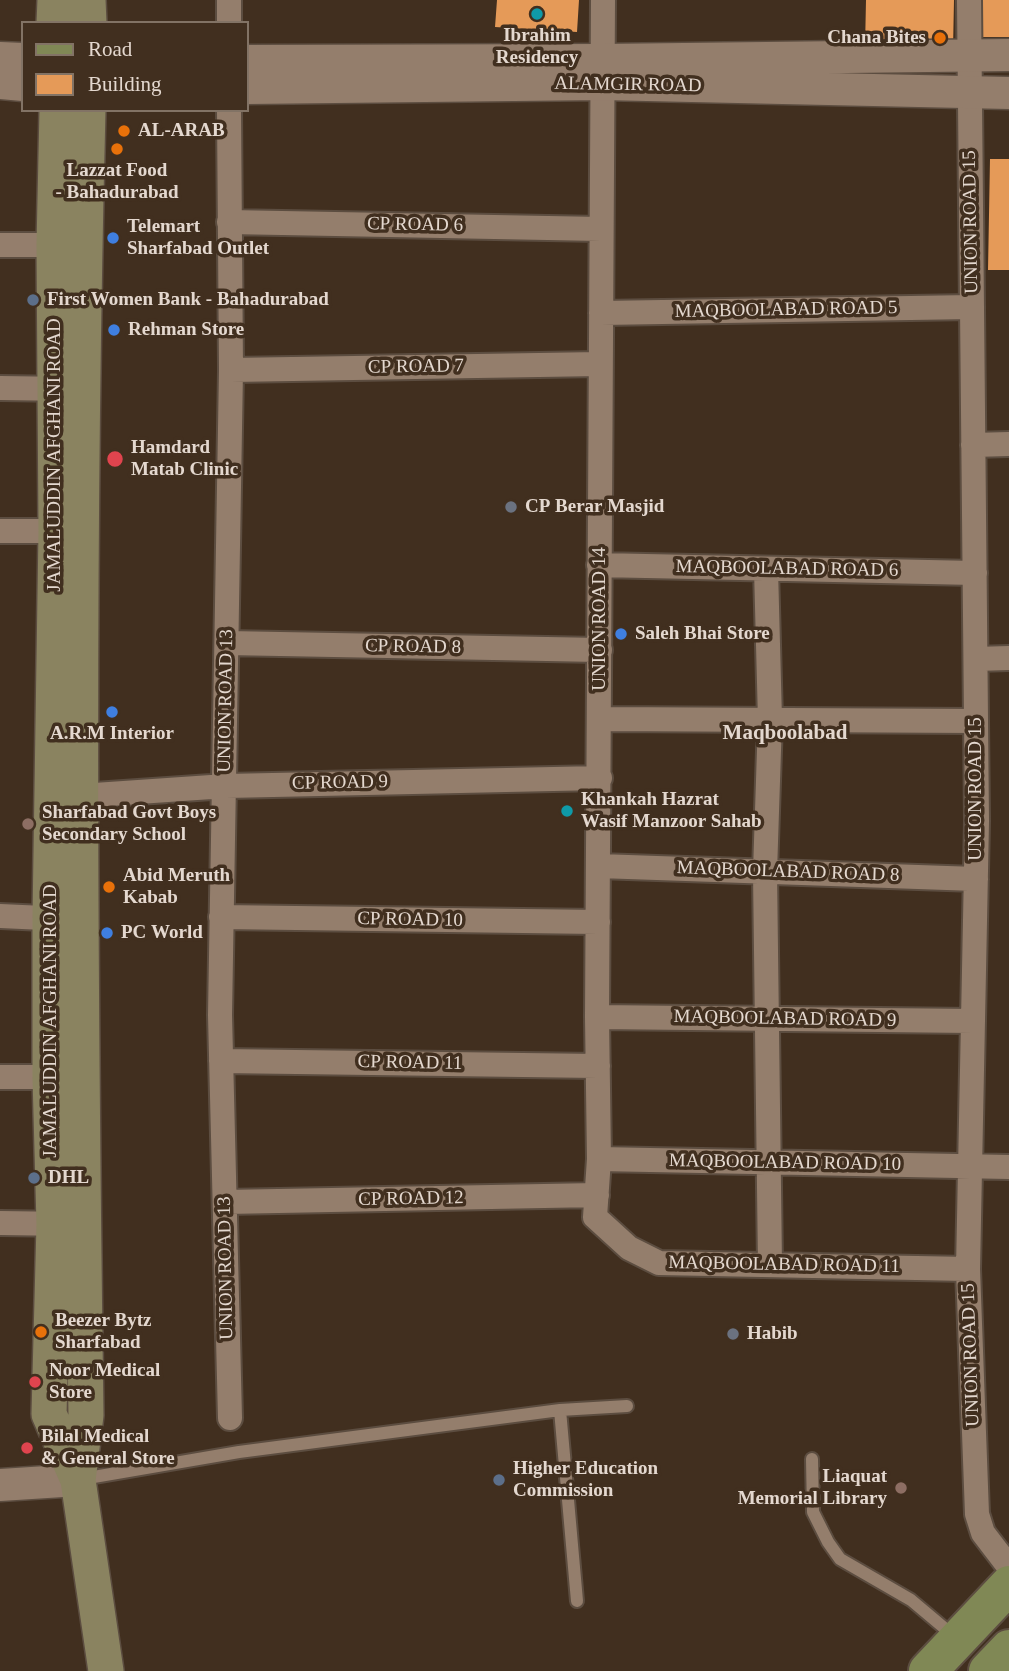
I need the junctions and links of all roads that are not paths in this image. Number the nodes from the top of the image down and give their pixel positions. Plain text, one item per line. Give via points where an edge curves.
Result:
1 (55, 0) edge
2 (89, 0) edge
3 (229, 0) edge
4 (603, 0) edge
5 (969, 0) edge
6 (54, 21) edge
7 (89, 21) edge
8 (229, 21) edge
9 (969, 55) junction
10 (1009, 55) edge
11 (0, 58) edge
12 (21, 59) edge
13 (248, 61) edge
14 (602, 72) junction
15 (0, 83) edge
16 (21, 85) edge
17 (248, 88) edge
18 (970, 91) junction
19 (1009, 93) edge
20 (57, 112) edge
21 (88, 112) edge
22 (229, 112) edge
23 (229, 222) junction
24 (601, 229) junction
25 (0, 245) edge
26 (54, 245) junction
27 (972, 307) junction
28 (601, 313) junction
29 (600, 364) junction
30 (231, 369) junction
31 (0, 388) edge
32 (69, 389) junction
33 (1009, 444) edge
34 (973, 445) junction
35 (0, 531) edge
36 (56, 531) junction
37 (599, 565) junction
38 (766, 569) junction
39 (975, 573) junction
40 (227, 643) junction
41 (600, 650) junction
42 (1009, 658) edge
43 (976, 659) junction
44 (600, 719) junction
45 (770, 720) junction
46 (976, 721) junction
47 (600, 778) junction
48 (226, 786) junction
49 (80, 796) junction
50 (599, 866) junction
51 (765, 872) junction
52 (976, 878) junction
53 (0, 916) edge
54 (221, 917) junction
55 (65, 919) junction
56 (598, 922) junction
57 (597, 1017) junction
58 (768, 1019) junction
59 (973, 1021) junction
60 (221, 1061) junction
61 (598, 1066) junction
62 (0, 1076) edge
63 (50, 1077) junction
64 (599, 1159) junction
65 (768, 1163) junction
66 (970, 1167) junction
67 (1009, 1167) edge
68 (597, 1195) junction
69 (225, 1202) junction
70 (0, 1223) edge
71 (69, 1224) junction
72 (770, 1265) junction
73 (968, 1269) junction
74 (627, 1406) dead end
75 (561, 1410) junction
76 (230, 1418) dead end
77 (811, 1459) dead end
78 (78, 1480) junction
79 (0, 1485) edge
80 (1009, 1567) edge
81 (1009, 1585) edge
82 (577, 1601) dead end
83 (958, 1640) junction
84 (1009, 1649) edge
85 (106, 1671) edge
86 (928, 1671) edge
87 (988, 1671) edge

1 - 6 main road
2 - 7 main road
3 - 8 street
4 - 14 street, UNION ROAD 14
5 - 9 street, UNION ROAD 15
9 - 10 street, ALAMGIR ROAD
9 - 14 street, ALAMGIR ROAD
9 - 18 street, UNION ROAD 15
11 - 12 street
13 - 14 street, ALAMGIR ROAD
14 - 17 street, ALAMGIR ROAD
14 - 18 street, ALAMGIR ROAD
14 - 24 street, UNION ROAD 14
15 - 16 street
18 - 19 street, ALAMGIR ROAD
18 - 27 street, UNION ROAD 15
20 - 26 main road, JAMALUDDIN AFGHANI ROAD
21 - 32 main road, JAMALUDDIN AFGHANI ROAD
22 - 23 street, UNION ROAD 13
23 - 24 street, CP ROAD 6
23 - 30 street, UNION ROAD 13
24 - 28 street, UNION ROAD 14
25 - 26 street
26 - 32 main road, JAMALUDDIN AFGHANI ROAD
27 - 28 street, MAQBOOLABAD ROAD 5
27 - 34 street, UNION ROAD 15
28 - 29 street, UNION ROAD 14
29 - 30 street, CP ROAD 7
29 - 37 street, UNION ROAD 14
30 - 40 street, UNION ROAD 13
31 - 32 street
32 - 36 main road, JAMALUDDIN AFGHANI ROAD
32 - 49 main road, JAMALUDDIN AFGHANI ROAD
33 - 34 street
34 - 39 street, UNION ROAD 15
35 - 36 street
36 - 55 main road, JAMALUDDIN AFGHANI ROAD
37 - 38 street, MAQBOOLABAD ROAD 6
37 - 41 street, UNION ROAD 14
38 - 39 street, MAQBOOLABAD ROAD 6
38 - 45 street
39 - 43 street, UNION ROAD 15
40 - 41 street, CP ROAD 8
40 - 48 street, UNION ROAD 13
41 - 44 street, UNION ROAD 14
42 - 43 street
43 - 46 street, UNION ROAD 15
44 - 45 street
44 - 47 street, UNION ROAD 14
45 - 46 street
45 - 51 street
46 - 52 street, UNION ROAD 15
47 - 48 street, CP ROAD 9
47 - 50 street, UNION ROAD 14
48 - 49 street, CP ROAD 9
48 - 54 street, UNION ROAD 13
49 - 55 main road, JAMALUDDIN AFGHANI ROAD
50 - 51 street, MAQBOOLABAD ROAD 8
50 - 56 street, UNION ROAD 14
51 - 52 street, MAQBOOLABAD ROAD 8
51 - 58 street
52 - 59 street, UNION ROAD 15
53 - 55 street
54 - 56 street, CP ROAD 10
54 - 60 street, UNION ROAD 13
55 - 63 main road, JAMALUDDIN AFGHANI ROAD
55 - 71 main road, JAMALUDDIN AFGHANI ROAD
56 - 57 street, UNION ROAD 14
57 - 58 street, MAQBOOLABAD ROAD 9
57 - 61 street, UNION ROAD 14
58 - 59 street, MAQBOOLABAD ROAD 9
58 - 65 street
59 - 66 street, UNION ROAD 15
60 - 61 street, CP ROAD 11
60 - 69 street, UNION ROAD 13
61 - 64 street, UNION ROAD 14
62 - 63 street
63 - 71 main road, JAMALUDDIN AFGHANI ROAD
64 - 65 street, MAQBOOLABAD ROAD 10
64 - 68 street, UNION ROAD 14
65 - 66 street, MAQBOOLABAD ROAD 10
65 - 72 street
66 - 67 street, MAQBOOLABAD ROAD 10
66 - 73 street, UNION ROAD 15
68 - 69 street, CP ROAD 12
68 - 72 street, MAQBOOLABAD ROAD 11 via 595,1217 629,1248 659,1263
69 - 76 street, UNION ROAD 13
70 - 71 street
71 - 78 main road, JAMALUDDIN AFGHANI ROAD via 49,1414
72 - 73 street, MAQBOOLABAD ROAD 11
73 - 80 street, UNION ROAD 15 via 977,1514 983,1533
74 - 75 lane
75 - 78 lane via 239,1452
75 - 82 lane
77 - 83 lane via 813,1512 840,1559 911,1600
78 - 79 street
78 - 85 main road, JAMALUDDIN AFGHANI ROAD
81 - 83 main road
83 - 86 main road
84 - 87 main road

